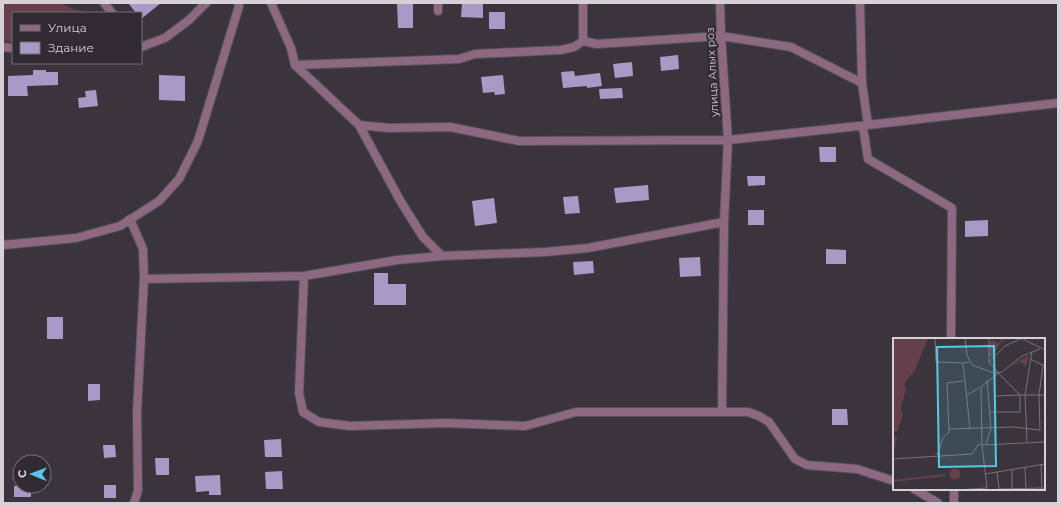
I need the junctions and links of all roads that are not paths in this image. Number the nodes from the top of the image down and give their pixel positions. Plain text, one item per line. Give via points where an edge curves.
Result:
1 (104, 3) edge
2 (206, 3) edge
3 (238, 3) edge
4 (271, 3) edge
5 (583, 3) edge
6 (720, 3) edge
7 (860, 3) edge
8 (111, 12) edge
9 (720, 36) junction
10 (583, 41) junction
11 (142, 47) edge
12 (295, 65) junction
13 (862, 83) junction
14 (1058, 103) edge
15 (359, 125) junction
16 (865, 126) junction
17 (728, 140) junction
18 (130, 220) junction
19 (724, 222) junction
20 (3, 245) edge
21 (442, 256) junction
22 (304, 276) junction
23 (144, 279) junction
24 (951, 338) edge
25 (722, 412) junction
26 (893, 481) edge
27 (916, 490) edge
28 (954, 490) edge
29 (134, 503) edge
30 (938, 503) edge
31 (954, 503) edge

1 - 8 street
2 - 11 street via 165,38
3 - 18 street via 198,141 179,179 159,201
4 - 12 street via 291,48
5 - 10 street
6 - 9 street, улица Алых роз
7 - 13 street
9 - 10 street via 597,44
9 - 13 street via 791,47
9 - 17 street, улица Алых роз
10 - 12 street via 574,47 561,50 475,54 460,59
12 - 15 street
13 - 16 street
14 - 16 street
15 - 17 street via 389,128 450,127 519,141
15 - 21 street via 423,237
16 - 17 street
16 - 24 street via 868,159 952,208
17 - 19 street, улица Алых роз
18 - 20 street via 120,226 76,238
18 - 23 street via 143,249
19 - 21 street via 588,248
19 - 25 street, улица Алых роз
21 - 22 street via 397,260
22 - 23 street
22 - 25 street via 299,393 303,412 318,422 350,426 446,423 525,426 576,412
23 - 29 street via 137,412 138,491
25 - 26 street via 748,412 769,422 795,459 807,465 857,469
27 - 30 street
28 - 31 street

